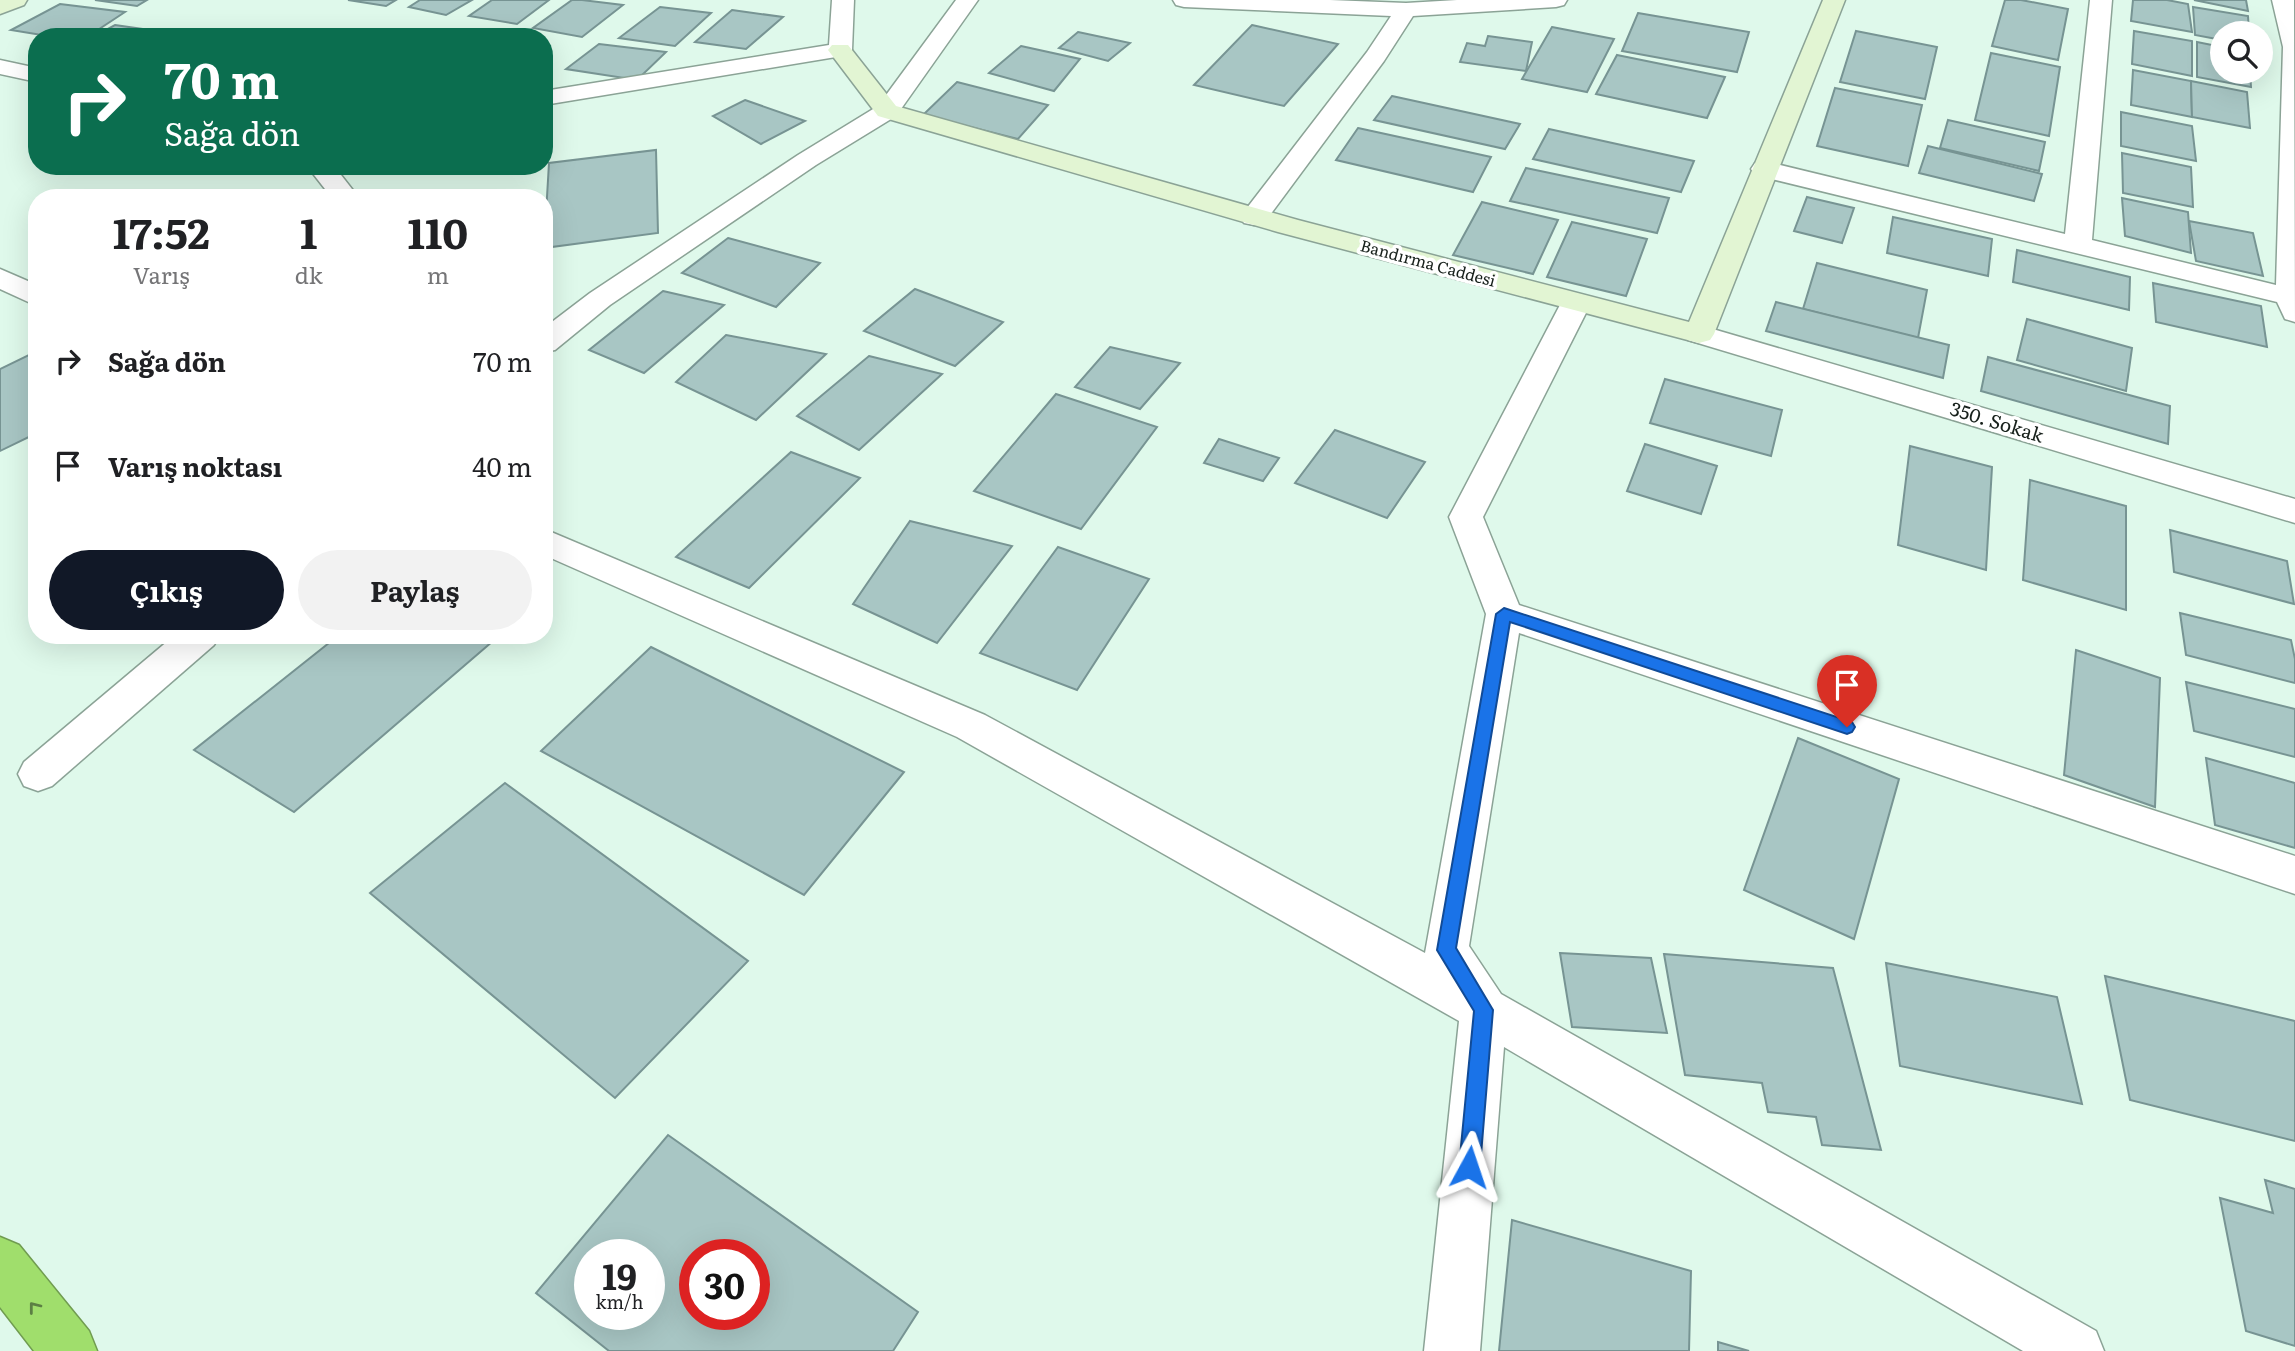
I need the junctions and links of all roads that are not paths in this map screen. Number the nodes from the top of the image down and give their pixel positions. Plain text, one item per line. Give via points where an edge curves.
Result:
1 (16, 0) edge
2 (843, 0) edge
3 (967, 0) edge
4 (1184, 0) edge
5 (1556, 0) edge
6 (1834, 0) edge
7 (2101, 0) edge
8 (2283, 0) edge
9 (0, 7) edge
10 (1406, 10) junction
11 (840, 50) junction
12 (0, 67) edge
13 (28, 73) edge
14 (553, 97) edge
15 (887, 111) junction
16 (1764, 169) junction
17 (327, 175) edge
18 (339, 189) edge
19 (1254, 216) junction
20 (2078, 246) junction
21 (0, 278) edge
22 (28, 292) edge
23 (2293, 302) edge
24 (1576, 303) junction
25 (1699, 334) junction
26 (553, 336) edge
27 (2295, 511) edge
28 (553, 545) edge
29 (1504, 614) junction
30 (190, 644) edge
31 (38, 774) dead end
32 (2295, 875) edge
33 (1484, 1010) junction
34 (0, 1264) edge
35 (69, 1351) edge
36 (1452, 1351) edge
37 (2076, 1351) edge

1 - 9 street
2 - 11 street
3 - 15 street
4 - 10 street
5 - 10 street
6 - 16 street
7 - 20 street
8 - 23 street via 2294,47
10 - 19 street via 1377,56
11 - 14 street
11 - 15 street
12 - 13 street
15 - 19 street, Bandırma Caddesi
15 - 26 street via 612,291
16 - 20 street
16 - 25 street
17 - 18 street
19 - 24 street, Bandırma Caddesi
20 - 23 street
21 - 22 street
24 - 25 street, Bandırma Caddesi
24 - 29 street via 1466,517
25 - 27 street, 350. Sokak
28 - 33 street via 971,726
29 - 32 street
29 - 33 street via 1446,950
30 - 31 street
33 - 36 street
33 - 37 street
35 -> 34 highway

